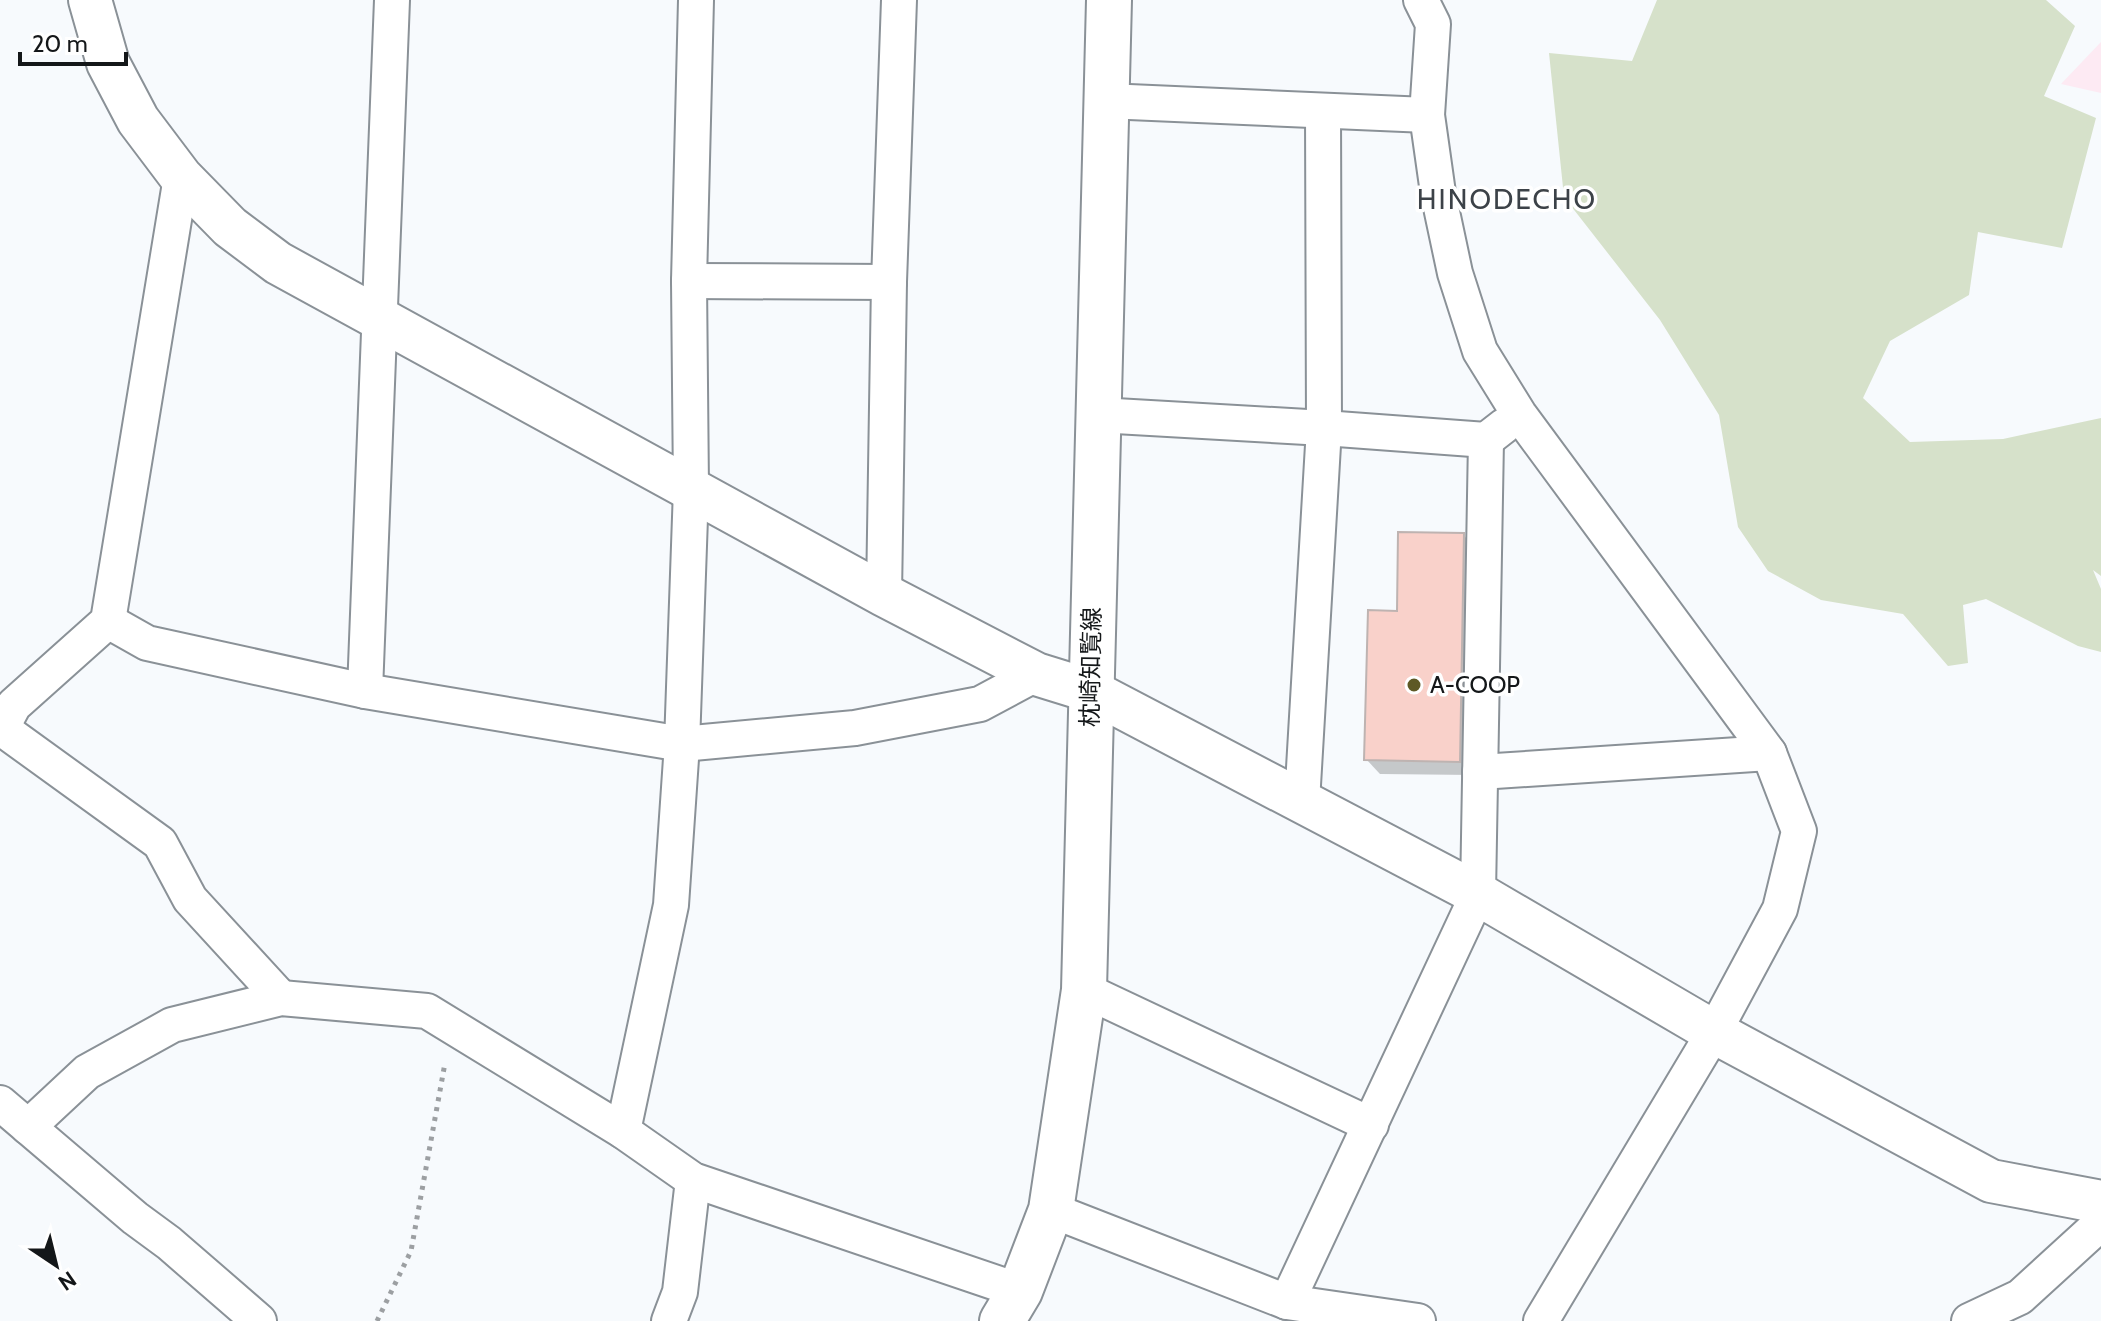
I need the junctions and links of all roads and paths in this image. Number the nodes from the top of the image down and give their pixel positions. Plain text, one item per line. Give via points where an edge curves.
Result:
1 (90, 0) edge
2 (392, 0) edge
3 (696, 0) edge
4 (899, 0) edge
5 (1109, 0) edge
6 (1421, 0) edge
7 (1106, 101) junction
8 (1323, 111) junction
9 (1427, 115) junction
10 (181, 177) junction
11 (689, 281) junction
12 (889, 282) junction
13 (379, 318) junction
14 (1519, 414) junction
15 (1098, 415) junction
16 (1324, 428) junction
17 (1486, 440) junction
18 (691, 489) junction
19 (884, 595) junction
20 (108, 621) junction
21 (1036, 674) junction
22 (365, 691) junction
23 (1091, 691) junction
24 (4, 713) edge
25 (682, 744) junction
26 (1769, 753) junction
27 (1480, 772) junction
28 (1302, 802) junction
29 (1478, 894) junction
30 (1084, 990) junction
31 (281, 998) junction
32 (451, 1026) junction
33 (1714, 1032) junction
34 (0, 1103) edge
35 (1371, 1125) junction
36 (28, 1127) junction
37 (623, 1131) junction
38 (693, 1180) junction
39 (2101, 1202) edge
40 (1051, 1210) junction
41 (2101, 1223) edge
42 (1287, 1302) junction
43 (1011, 1306) edge
44 (259, 1321) edge
45 (377, 1321) edge
46 (669, 1321) edge
47 (1418, 1321) edge
48 (1541, 1321) edge
49 (1969, 1321) edge

1 - 10 street via 108,63 138,120
2 - 13 street
3 - 11 street
4 - 12 street
5 - 7 main road, 枕崎知覧線
6 - 9 street via 1433,24
7 - 8 street
7 - 15 main road, 枕崎知覧線
8 - 9 street
8 - 16 street
9 - 14 street via 1455,273 1480,351
10 - 13 street via 230,227 278,263
10 - 20 street
11 - 12 street
11 - 18 street
12 - 19 street
13 - 18 street
13 - 22 street
14 - 17 street
14 - 26 street
15 - 16 street
15 - 23 main road, 枕崎知覧線
16 - 17 street
16 - 28 street
17 - 27 street
18 - 19 street
18 - 25 street
19 - 21 street
20 - 22 street via 147,643
20 - 24 street
21 - 23 street
21 - 25 street via 980,704 855,728
22 - 25 street
23 - 28 street
23 - 30 main road, 枕崎知覧線
24 - 31 street via 160,843 190,899
25 - 37 street via 671,905
26 - 27 street
26 - 33 street via 1799,831 1780,909
27 - 29 street
28 - 29 street
29 - 33 street
29 - 35 street
30 - 35 street
30 - 40 main road, 枕崎知覧線
31 - 32 street via 427,1011
31 - 36 street via 172,1025 87,1072
32 - 37 street
32 - 45 path via 411,1251
33 - 39 street via 1991,1181
33 - 48 street
34 - 36 street
35 - 42 street
36 - 44 street
37 - 38 street
38 - 43 street
38 - 46 street via 680,1292
40 - 42 street
40 - 43 main road, 枕崎知覧線
41 - 49 street via 2020,1297
42 - 47 street

